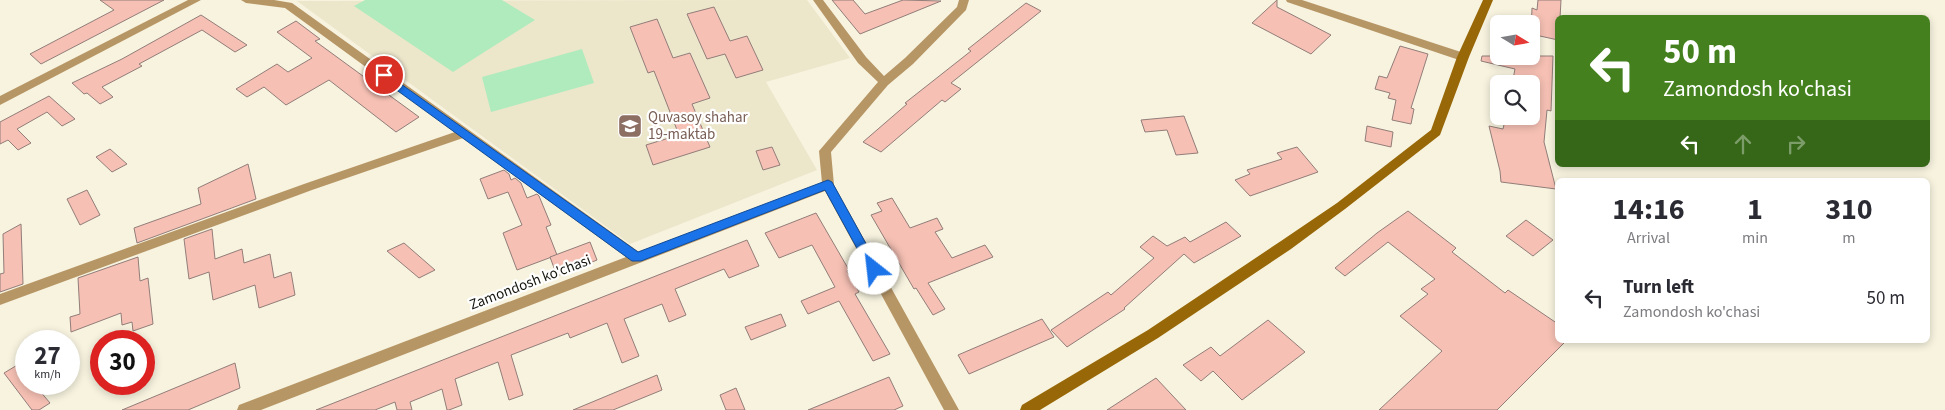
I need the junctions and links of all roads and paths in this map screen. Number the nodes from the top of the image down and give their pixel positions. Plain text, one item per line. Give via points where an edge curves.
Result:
1 (196, 0) edge
2 (246, 0) edge
3 (818, 0) edge
4 (964, 0) edge
5 (1291, 0) edge
6 (1488, 0) edge
7 (1463, 57) junction
8 (884, 82) junction
9 (0, 101) edge
10 (464, 134) junction
11 (828, 185) junction
12 (637, 258) junction
13 (0, 300) edge
14 (244, 410) edge
15 (952, 410) edge
16 (1027, 410) edge

1 - 9 street
2 - 10 street via 288,5
3 - 8 street via 862,60
4 - 8 street via 962,8
5 - 7 street
6 - 7 main road
7 - 16 main road via 1436,132 1341,206 1269,256 1154,334
8 - 11 street via 824,150
10 - 12 street
10 - 13 street via 308,186
11 - 12 street, Zamondosh ko'chasi
11 - 15 street
12 - 14 street, Zamondosh ko'chasi

